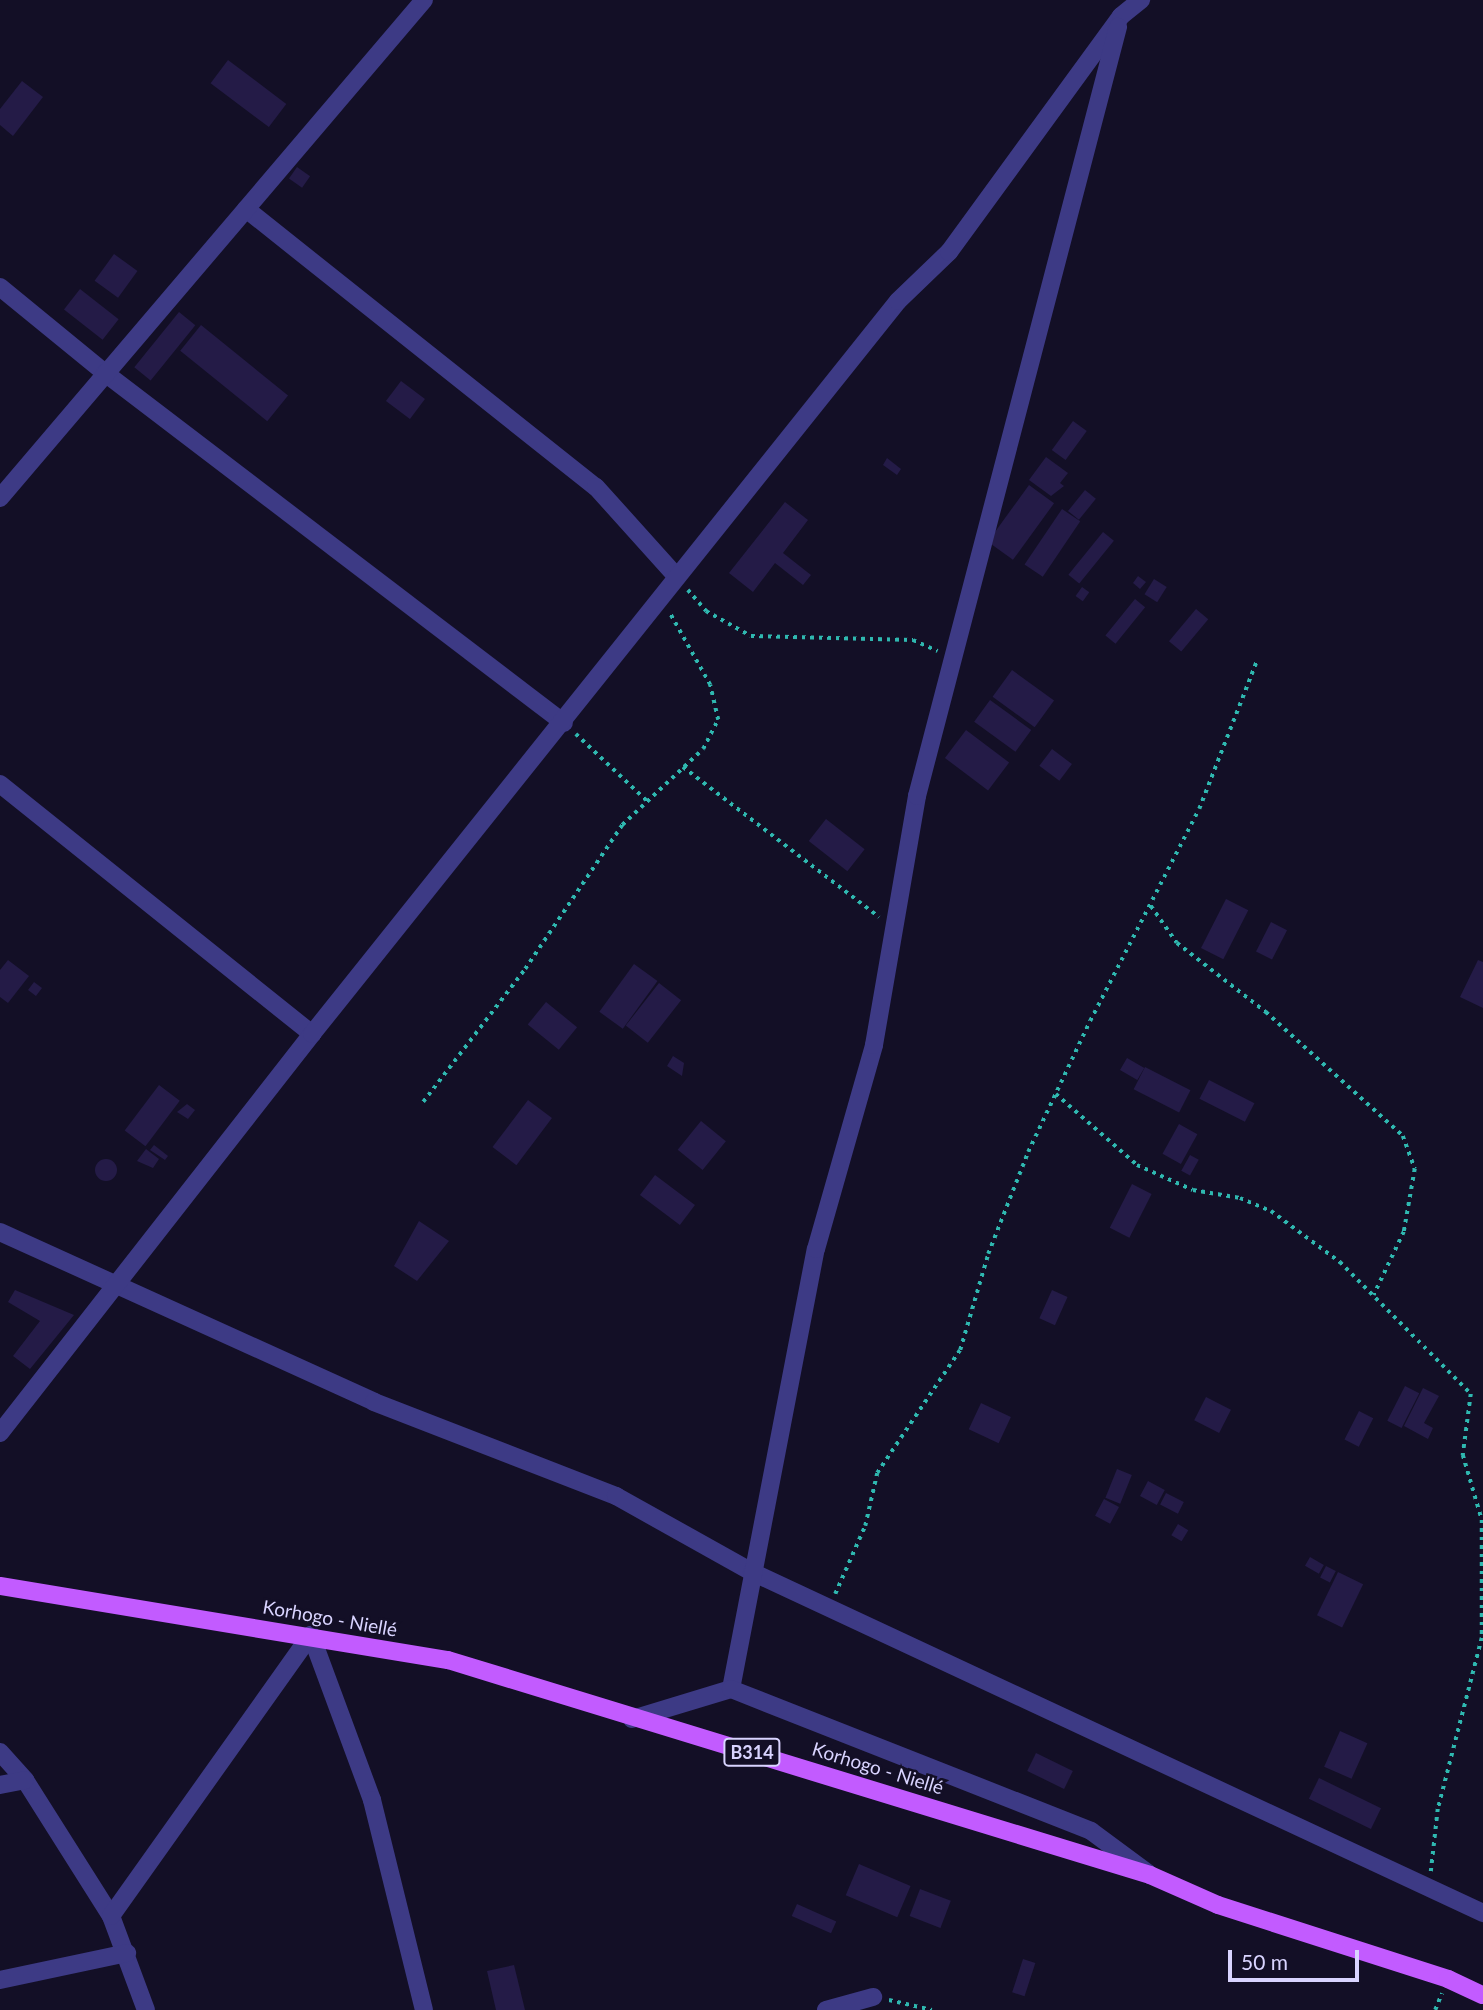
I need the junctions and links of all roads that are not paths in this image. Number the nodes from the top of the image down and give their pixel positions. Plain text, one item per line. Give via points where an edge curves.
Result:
1 (424, 0) edge
2 (1141, 0) edge
3 (1123, 8) edge
4 (246, 209) junction
5 (0, 287) edge
6 (106, 373) junction
7 (0, 498) edge
8 (677, 577) junction
9 (564, 723) junction
10 (0, 784) edge
11 (312, 1034) junction
12 (0, 1232) edge
13 (115, 1287) junction
14 (0, 1433) edge
15 (752, 1572) junction
16 (0, 1586) edge
17 (311, 1635) junction
18 (731, 1689) junction
19 (632, 1719) junction
20 (0, 1752) edge
21 (24, 1780) junction
22 (0, 1785) edge
23 (1150, 1875) junction
24 (1483, 1913) edge
25 (111, 1916) junction
26 (127, 1954) junction
27 (0, 1980) edge
28 (1483, 1995) edge
29 (873, 1997) road end
30 (146, 2010) edge
31 (424, 2010) edge
32 (826, 2010) edge

1 - 4 street
2 - 3 street
3 - 8 street via 949,252 898,301
3 - 15 street via 917,796 874,1045 816,1249
4 - 6 street
4 - 8 street via 596,487
5 - 6 street
6 - 7 street
6 - 9 street
8 - 9 street
9 - 11 street
10 - 11 street
11 - 13 street
12 - 13 street
13 - 14 street
13 - 15 street via 374,1402 616,1496
15 - 18 street
15 - 24 street
16 - 17 main road, Korhogo - Niellé / B314
17 - 19 main road, Korhogo - Niellé / B314 via 448,1660
17 - 25 street
17 - 31 street via 372,1800
18 - 19 street
18 - 23 street via 1091,1831
19 - 23 main road, Korhogo - Niellé / B314
20 - 21 street
21 - 22 street
21 - 25 street
23 - 28 main road, Korhogo - Niellé / B314 via 1218,1905 1448,1979
25 - 26 street
26 - 27 street
26 - 30 street
29 - 32 street

